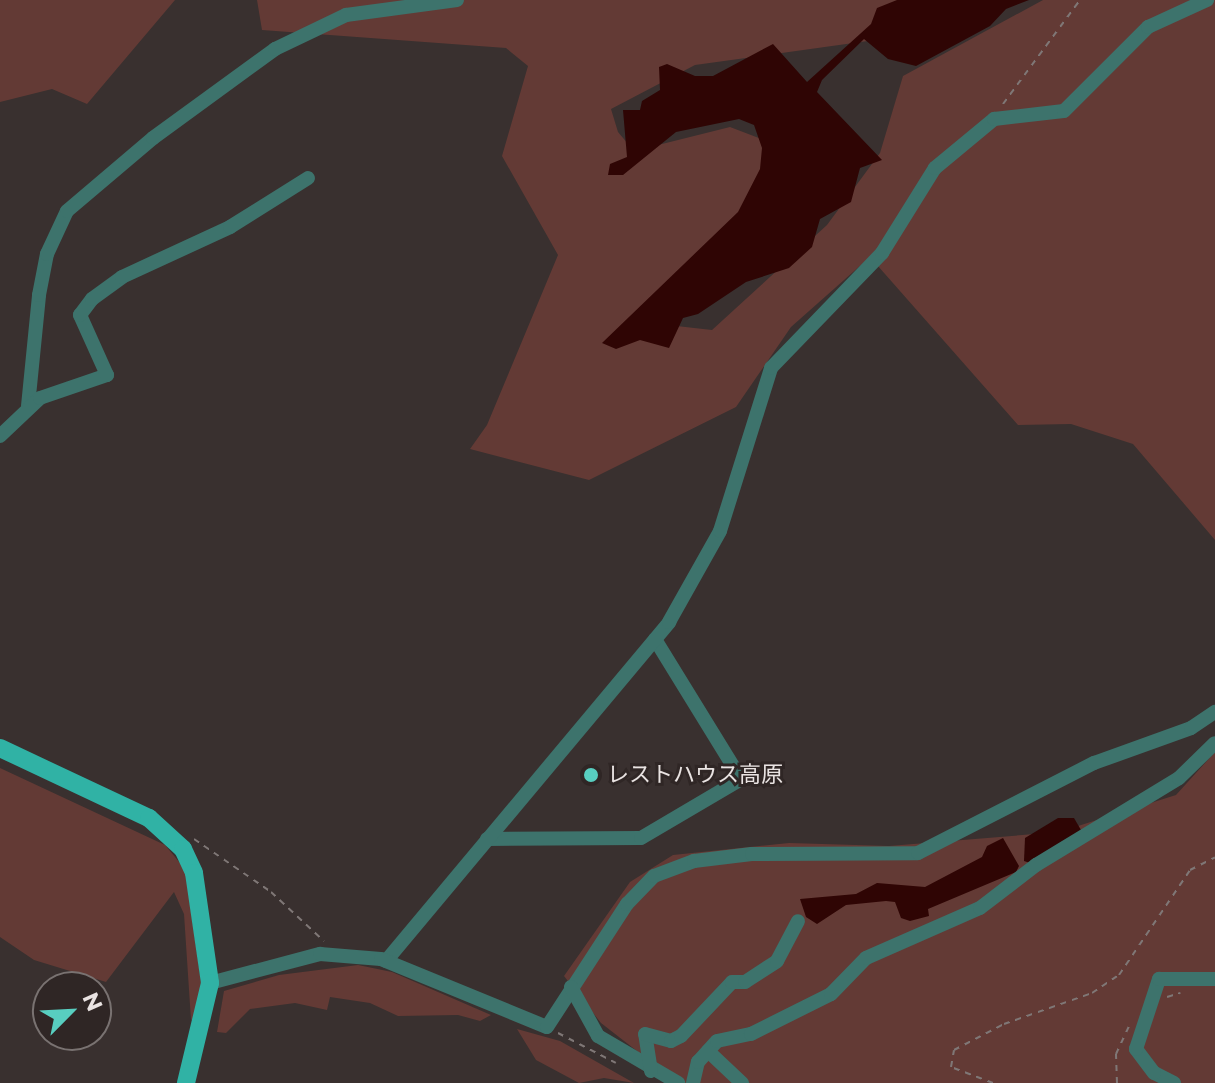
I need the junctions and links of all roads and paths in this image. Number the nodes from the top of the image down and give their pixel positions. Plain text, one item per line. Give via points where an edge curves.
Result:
1 (457, 0) edge
2 (1080, 0) edge
3 (1207, 0) edge
4 (352, 7) edge
5 (994, 119) junction
6 (308, 178) dead end
7 (28, 406) junction
8 (0, 436) edge
9 (655, 639) junction
10 (1215, 712) edge
11 (1215, 743) edge
12 (0, 748) edge
13 (187, 836) dead end
14 (487, 839) junction
15 (1215, 857) edge
16 (798, 921) dead end
17 (340, 955) junction
18 (386, 961) junction
19 (1215, 979) edge
20 (210, 983) junction
21 (571, 987) junction
22 (547, 1027) junction
23 (708, 1051) junction
24 (627, 1068) dead end
25 (651, 1071) junction
26 (186, 1083) edge
27 (678, 1083) edge
28 (693, 1083) edge
29 (742, 1083) edge
30 (993, 1083) edge
31 (1174, 1083) edge

1 - 4 street
2 - 5 path via 1021,73
3 - 5 street via 1148,27 1064,111
4 - 7 street via 242,71 67,211 47,254
5 - 9 street via 935,168 882,253 771,368 720,531
6 - 7 street via 230,227 122,277 92,299 80,315 107,375
7 - 8 street
9 - 14 street
9 - 14 street via 741,779 641,838
10 - 21 street via 1191,728 1094,763 918,853 752,854 680,864 654,876 627,904
11 - 23 street via 1179,778 1036,865 980,908 866,958 831,994 751,1034 717,1041
12 - 20 main road via 149,818 170,833 194,873
13 - 17 path via 271,892
14 - 18 street
15 - 30 path via 1190,870 1119,975 1092,993 1004,1024 954,1050 951,1067
16 - 25 street via 777,961 745,982 732,982 681,1036 671,1041 645,1034
17 - 18 street
17 - 20 street via 320,954
18 - 22 street
19 - 31 street via 1159,979 1136,1049 1154,1073
20 - 26 main road
21 - 22 street
21 - 25 street via 598,1036
22 - 24 path
23 - 28 street via 698,1062
23 - 29 street
25 - 27 street

